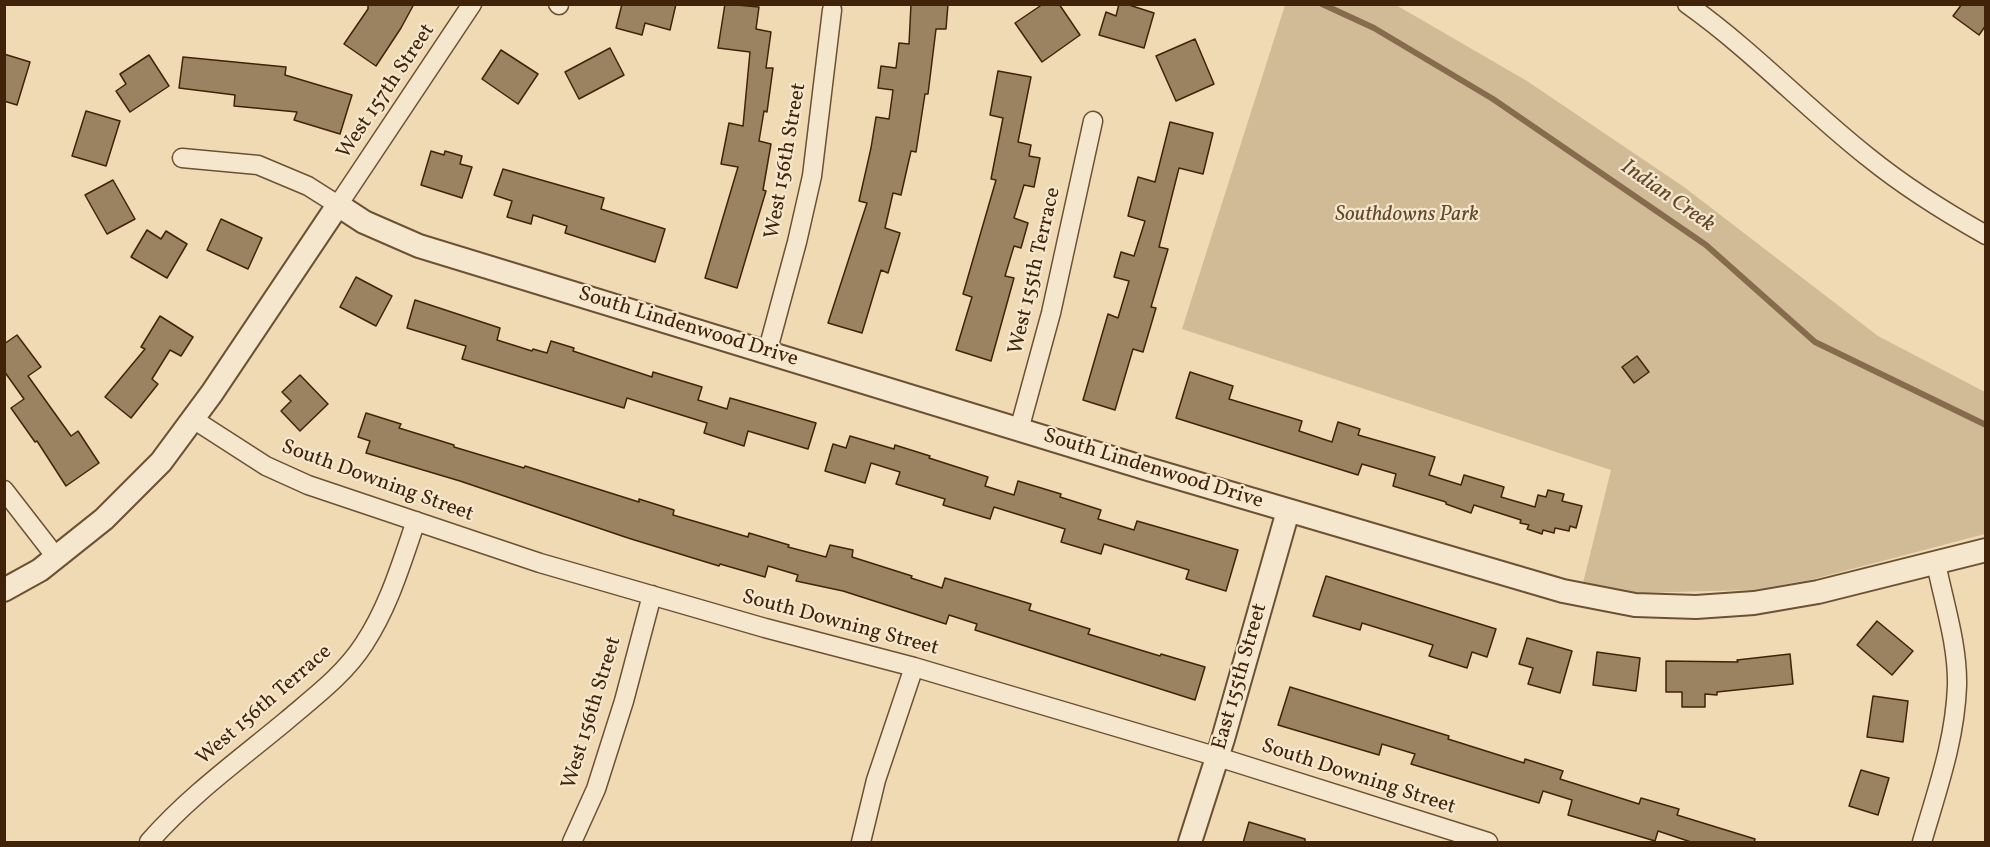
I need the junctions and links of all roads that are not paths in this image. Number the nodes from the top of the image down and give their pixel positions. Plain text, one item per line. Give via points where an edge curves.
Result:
1 (472, 4) edge
2 (1687, 4) edge
3 (832, 10) dead end
4 (1094, 121) dead end
5 (182, 158) dead end
6 (338, 205) junction
7 (1986, 235) edge
8 (767, 353) junction
9 (193, 419) junction
10 (1020, 430) junction
11 (4, 490) edge
12 (1288, 511) junction
13 (416, 521) junction
14 (1986, 550) edge
15 (56, 557) junction
16 (1936, 563) junction
17 (4, 590) edge
18 (652, 595) junction
19 (914, 667) junction
20 (1218, 757) junction
21 (148, 843) edge
22 (572, 843) edge
23 (861, 843) edge
24 (1190, 843) edge
25 (1488, 843) edge
26 (1922, 843) edge

1 - 6 street, West 157th Street
2 - 7 street via 1720,27 1868,157 1939,209
3 - 8 street, West 156th Street via 812,176
4 - 10 street, West 155th Terrace
5 - 6 street, South Lindenwood Drive via 258,165 308,186
6 - 8 street, South Lindenwood Drive via 364,222 418,246
6 - 9 street
8 - 10 street, South Lindenwood Drive
9 - 13 street, South Downing Street via 266,466
9 - 15 street via 161,462 104,519
10 - 12 street, South Lindenwood Drive
11 - 15 street
12 - 16 street, South Lindenwood Drive via 1563,591 1635,605 1696,607 1754,603
12 - 20 street, East 155th Street
13 - 18 street, South Downing Street
13 - 21 street, West 156th Terrace via 390,596 353,659 328,686 188,801
14 - 16 street, South Lindenwood Drive
15 - 17 street
16 - 26 street via 1953,641 1957,684 1952,736
18 - 19 street, South Downing Street
18 - 22 street, West 156th Street via 596,789
19 - 20 street, South Downing Street
19 - 23 street via 876,780
20 - 24 street, East 155th Street
20 - 25 street, South Downing Street

